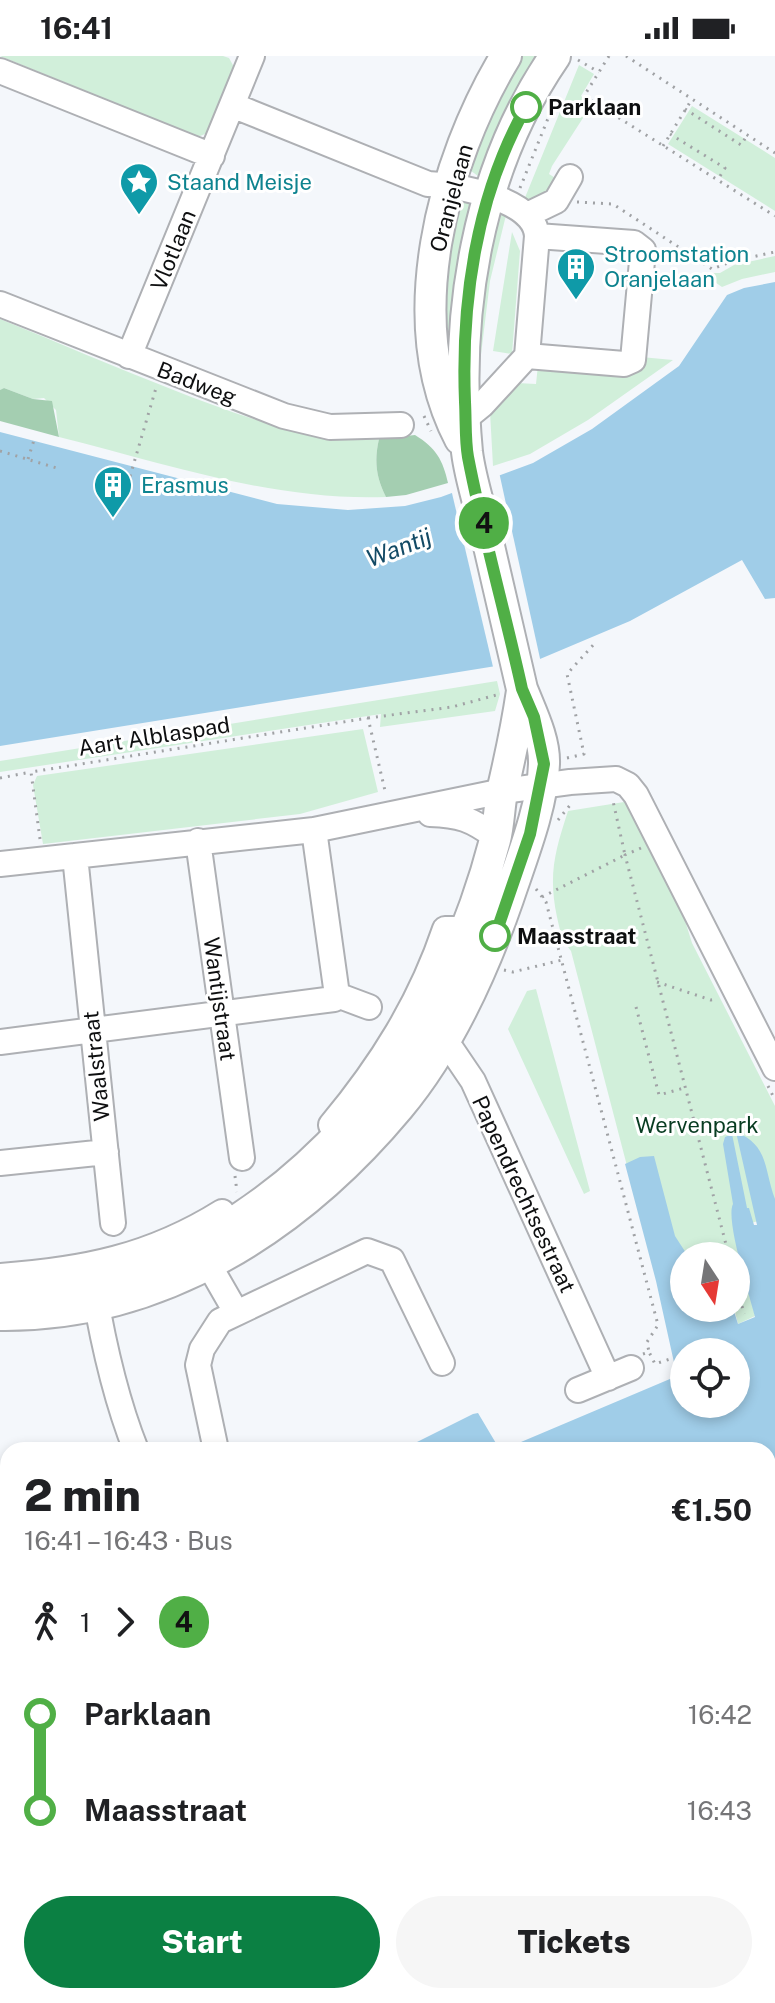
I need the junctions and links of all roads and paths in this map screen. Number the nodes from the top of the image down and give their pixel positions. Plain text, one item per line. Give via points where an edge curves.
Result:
1 (252, 56) edge
2 (506, 56) edge
3 (609, 56) edge
4 (626, 56) edge
5 (569, 57) edge
6 (0, 71) edge
7 (599, 72) junction
8 (558, 94) dead end
9 (692, 99) junction
10 (232, 105) junction
11 (685, 109) junction
12 (670, 134) junction
13 (747, 135) junction
14 (663, 146) junction
15 (775, 153) edge
16 (212, 156) junction
17 (570, 177) dead end
18 (717, 181) junction
19 (451, 185) junction
20 (556, 201) junction
21 (517, 213) junction
22 (775, 216) edge
23 (775, 252) edge
24 (0, 304) edge
25 (129, 356) junction
26 (527, 356) junction
27 (162, 369) junction
28 (466, 418) junction
29 (401, 425) dead end
30 (34, 440) dead end
31 (0, 451) edge
32 (467, 454) junction
33 (28, 459) junction
34 (60, 469) dead end
35 (121, 507) dead end
36 (595, 643) dead end
37 (516, 699) junction
38 (368, 718) junction
39 (551, 769) junction
40 (31, 772) junction
41 (0, 778) edge
42 (612, 779) junction
43 (503, 791) junction
44 (397, 813) junction
45 (314, 830) junction
46 (530, 834) junction
47 (496, 837) junction
48 (198, 841) junction
49 (639, 849) dead end
50 (625, 855) junction
51 (75, 856) junction
52 (43, 859) junction
53 (0, 864) edge
54 (535, 888) dead end
55 (542, 897) junction
56 (465, 929) junction
57 (562, 960) junction
58 (504, 970) dead end
59 (657, 982) junction
60 (337, 995) junction
61 (711, 1000) dead end
62 (369, 1007) dead end
63 (636, 1007) dead end
64 (221, 1015) junction
65 (92, 1031) junction
66 (430, 1036) junction
67 (0, 1042) edge
68 (775, 1068) edge
69 (684, 1088) junction
70 (106, 1152) junction
71 (242, 1158) dead end
72 (0, 1163) edge
73 (113, 1223) dead end
74 (725, 1242) edge
75 (209, 1265) junction
76 (0, 1276) edge
77 (0, 1292) edge
78 (96, 1302) junction
79 (236, 1312) junction
80 (0, 1315) edge
81 (649, 1352) dead end
82 (442, 1363) dead end
83 (631, 1368) dead end
84 (608, 1378) junction
85 (578, 1390) dead end
86 (133, 1442) edge
87 (214, 1442) edge

1 - 10 street, Vlotlaan
2 - 19 main road, Oranjelaan via 480,102
3 - 7 path
4 - 9 path
5 - 7 path
5 - 21 main road, Oranjelaan via 518,121
6 - 16 street
7 - 14 path via 584,96
8 - 21 path
9 - 11 path
9 - 13 path
10 - 16 street, Vlotlaan
10 - 19 street via 428,184
11 - 12 path
11 - 13 path via 741,145
12 - 14 path
12 - 18 path via 725,168
13 - 15 path
14 - 18 path
16 - 25 street, Vlotlaan
17 - 20 street
18 - 22 path
19 - 21 street
19 - 32 main road, Oranjelaan via 439,226 429,321 443,399
20 - 21 street
20 - 23 path via 613,204 712,269
21 - 26 street
21 - 26 street via 634,243 643,250 633,360 624,364
21 - 28 main road, Oranjelaan via 477,239 467,296
24 - 25 street, Badweg
25 - 27 street, Badweg
26 - 28 street
27 - 29 street, Badweg via 284,416 330,427
27 - 35 path
28 - 32 main road, Oranjelaan
30 - 33 path
31 - 33 path
32 - 37 main road
33 - 34 path
36 - 39 path via 567,674 584,754
37 - 38 path, Aart Alblaspad via 481,697 452,707
37 - 39 main road via 534,717
37 - 43 main road
38 - 40 path, Aart Alblaspad
38 - 44 path
39 - 42 street via 578,781
39 - 43 street
39 - 46 main road
40 - 41 path, Aart Alblaspad
40 - 52 path
42 - 50 path
42 - 68 street via 636,795
43 - 44 street
43 - 46 main road via 517,796 525,808
43 - 47 main road
44 - 45 street
44 - 47 street via 455,815
45 - 48 street
45 - 60 street
46 - 66 main road via 485,961
47 - 56 main road
48 - 51 street
48 - 64 street, Wantijstraat
49 - 50 path
50 - 55 path
50 - 59 path
51 - 52 street
51 - 65 street, Waalstraat
52 - 53 street
54 - 55 path
55 - 57 path
56 - 66 main road
56 - 76 street via 445,929 431,971 376,1069 284,1172 207,1222 145,1251 82,1267
57 - 58 path
57 - 81 path via 658,1325 647,1342
59 - 61 path
59 - 69 path
60 - 62 street
60 - 64 street
63 - 69 path via 659,1095
64 - 65 street
64 - 71 street, Wantijstraat
65 - 67 street
65 - 70 street, Waalstraat
66 - 75 main road via 400,1106 339,1172 282,1220
66 - 78 main road via 297,1178 195,1245 130,1272
66 - 84 street, Papendrechtsestraat via 452,1050 473,1081
69 - 74 path
70 - 72 street
70 - 73 street, Waalstraat
75 - 78 main road via 140,1293
75 - 79 street
77 - 78 main road
78 - 80 main road via 26,1316
78 - 86 street
79 - 82 street via 367,1251 392,1260
79 - 87 street via 220,1321 198,1365
83 - 84 street
84 - 85 street

